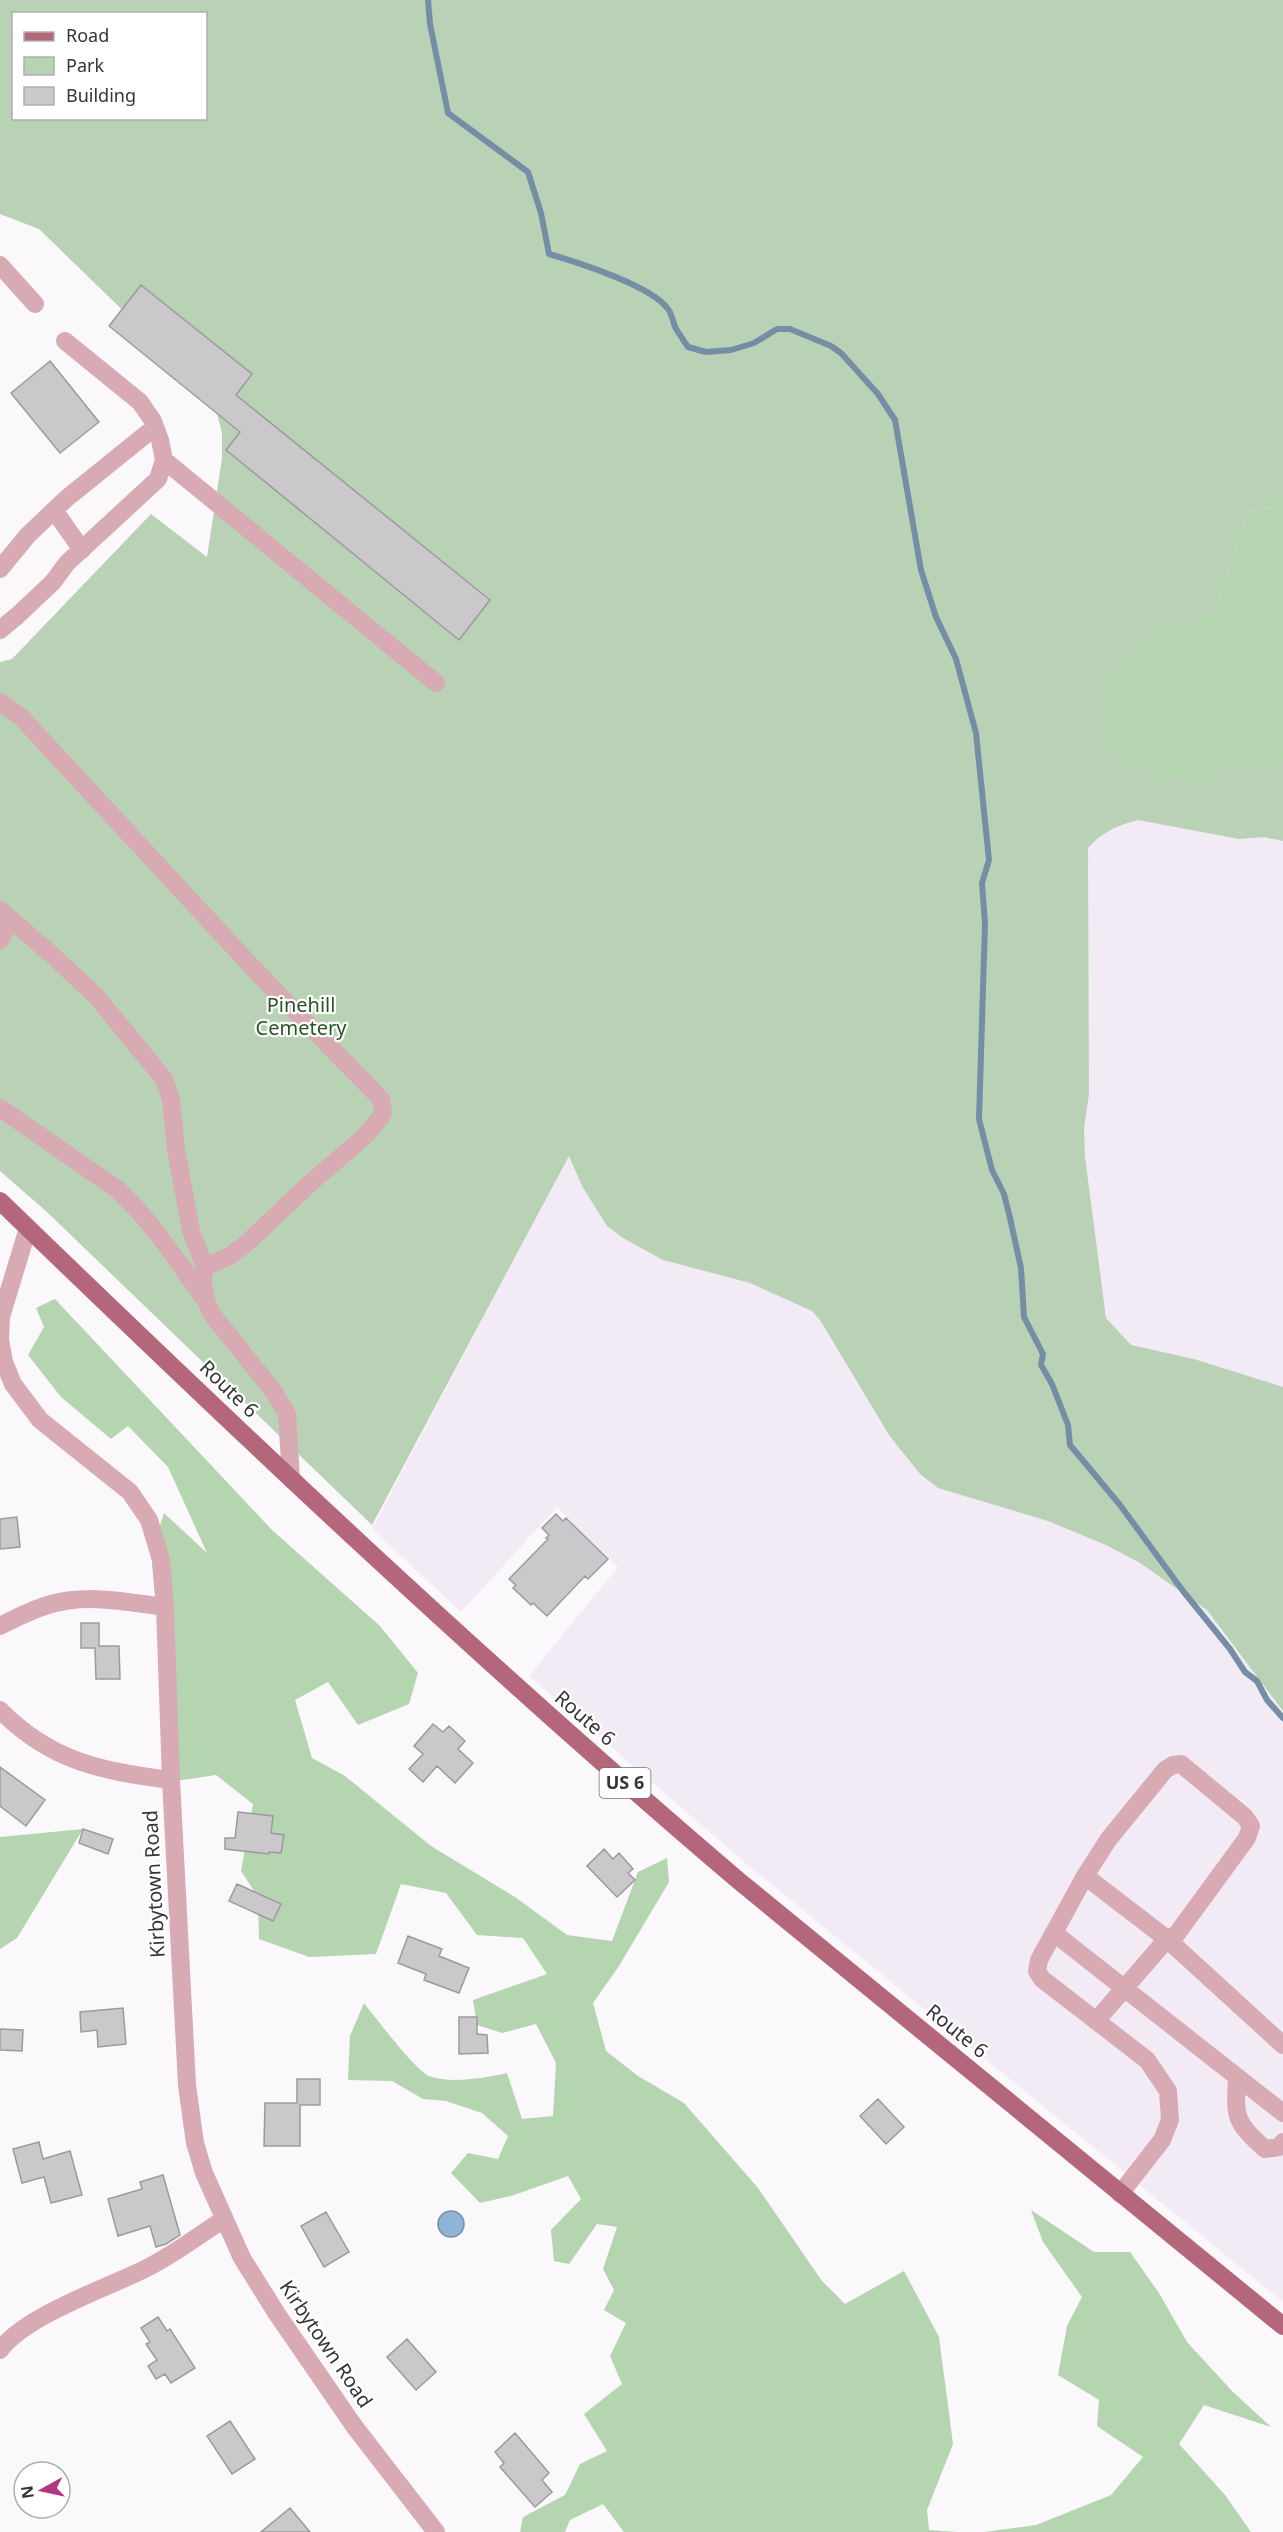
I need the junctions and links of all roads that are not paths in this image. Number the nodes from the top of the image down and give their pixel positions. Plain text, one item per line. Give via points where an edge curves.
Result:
1 (0, 265) edge
2 (36, 304) dead end
3 (65, 341) dead end
4 (155, 427) junction
5 (164, 460) junction
6 (54, 510) junction
7 (82, 550) junction
8 (0, 569) edge
9 (0, 630) edge
10 (436, 683) dead end
11 (0, 702) edge
12 (6, 915) edge
13 (0, 940) edge
14 (0, 1108) edge
15 (0, 1201) edge
16 (28, 1228) junction
17 (205, 1267) junction
18 (6, 1273) edge
19 (205, 1299) junction
20 (291, 1479) junction
21 (165, 1607) junction
22 (0, 1626) edge
23 (0, 1710) edge
24 (171, 1780) junction
25 (1085, 1876) junction
26 (1054, 1934) junction
27 (1167, 1939) junction
28 (1123, 1988) junction
29 (1096, 2021) junction
30 (1283, 2045) edge
31 (1237, 2077) junction
32 (1283, 2113) edge
33 (1283, 2142) edge
34 (1120, 2194) junction
35 (224, 2219) junction
36 (1283, 2326) edge
37 (0, 2350) edge
38 (436, 2532) edge

1 - 2 street
3 - 4 street via 140,402
4 - 5 street
4 - 6 street
5 - 7 street via 158,478
5 - 10 street
6 - 7 street
6 - 8 street
7 - 9 street
11 - 17 street via 21,717 254,969 381,1099 381,1117 365,1136 248,1242 230,1256
12 - 13 street
12 - 17 street via 96,996 164,1079 171,1100 191,1231
14 - 19 street via 125,1196 160,1236
15 - 16 main road, Route 6 / US 6
16 - 18 street, Kirbytown Road
16 - 20 main road, Route 6 / US 6
17 - 19 street
18 - 21 street, Kirbytown Road via 0,1339 13,1384 40,1420 113,1476 143,1510 161,1560
19 - 20 street via 287,1414
20 - 34 main road, Route 6 / US 6 via 512,1684 664,1818
21 - 22 street via 103,1599 72,1600
21 - 24 street, Kirbytown Road
23 - 24 street via 32,1738 73,1761
24 - 35 street, Kirbytown Road via 189,2105 201,2163
25 - 26 street
25 - 27 street
25 - 27 street via 1108,1840 1165,1770 1181,1764 1251,1826 1247,1838 1176,1935
26 - 28 street
26 - 29 street via 1037,1971
27 - 28 street
27 - 30 street
28 - 29 street
28 - 31 street
29 - 34 street via 1147,2060 1168,2091 1170,2120 1162,2140
31 - 32 street
31 - 33 street via 1236,2110 1244,2130 1265,2149 1279,2147
34 - 36 main road, Route 6 / US 6
35 - 37 street via 148,2268 21,2331
35 - 38 street, Kirbytown Road via 242,2258 277,2314 354,2426

